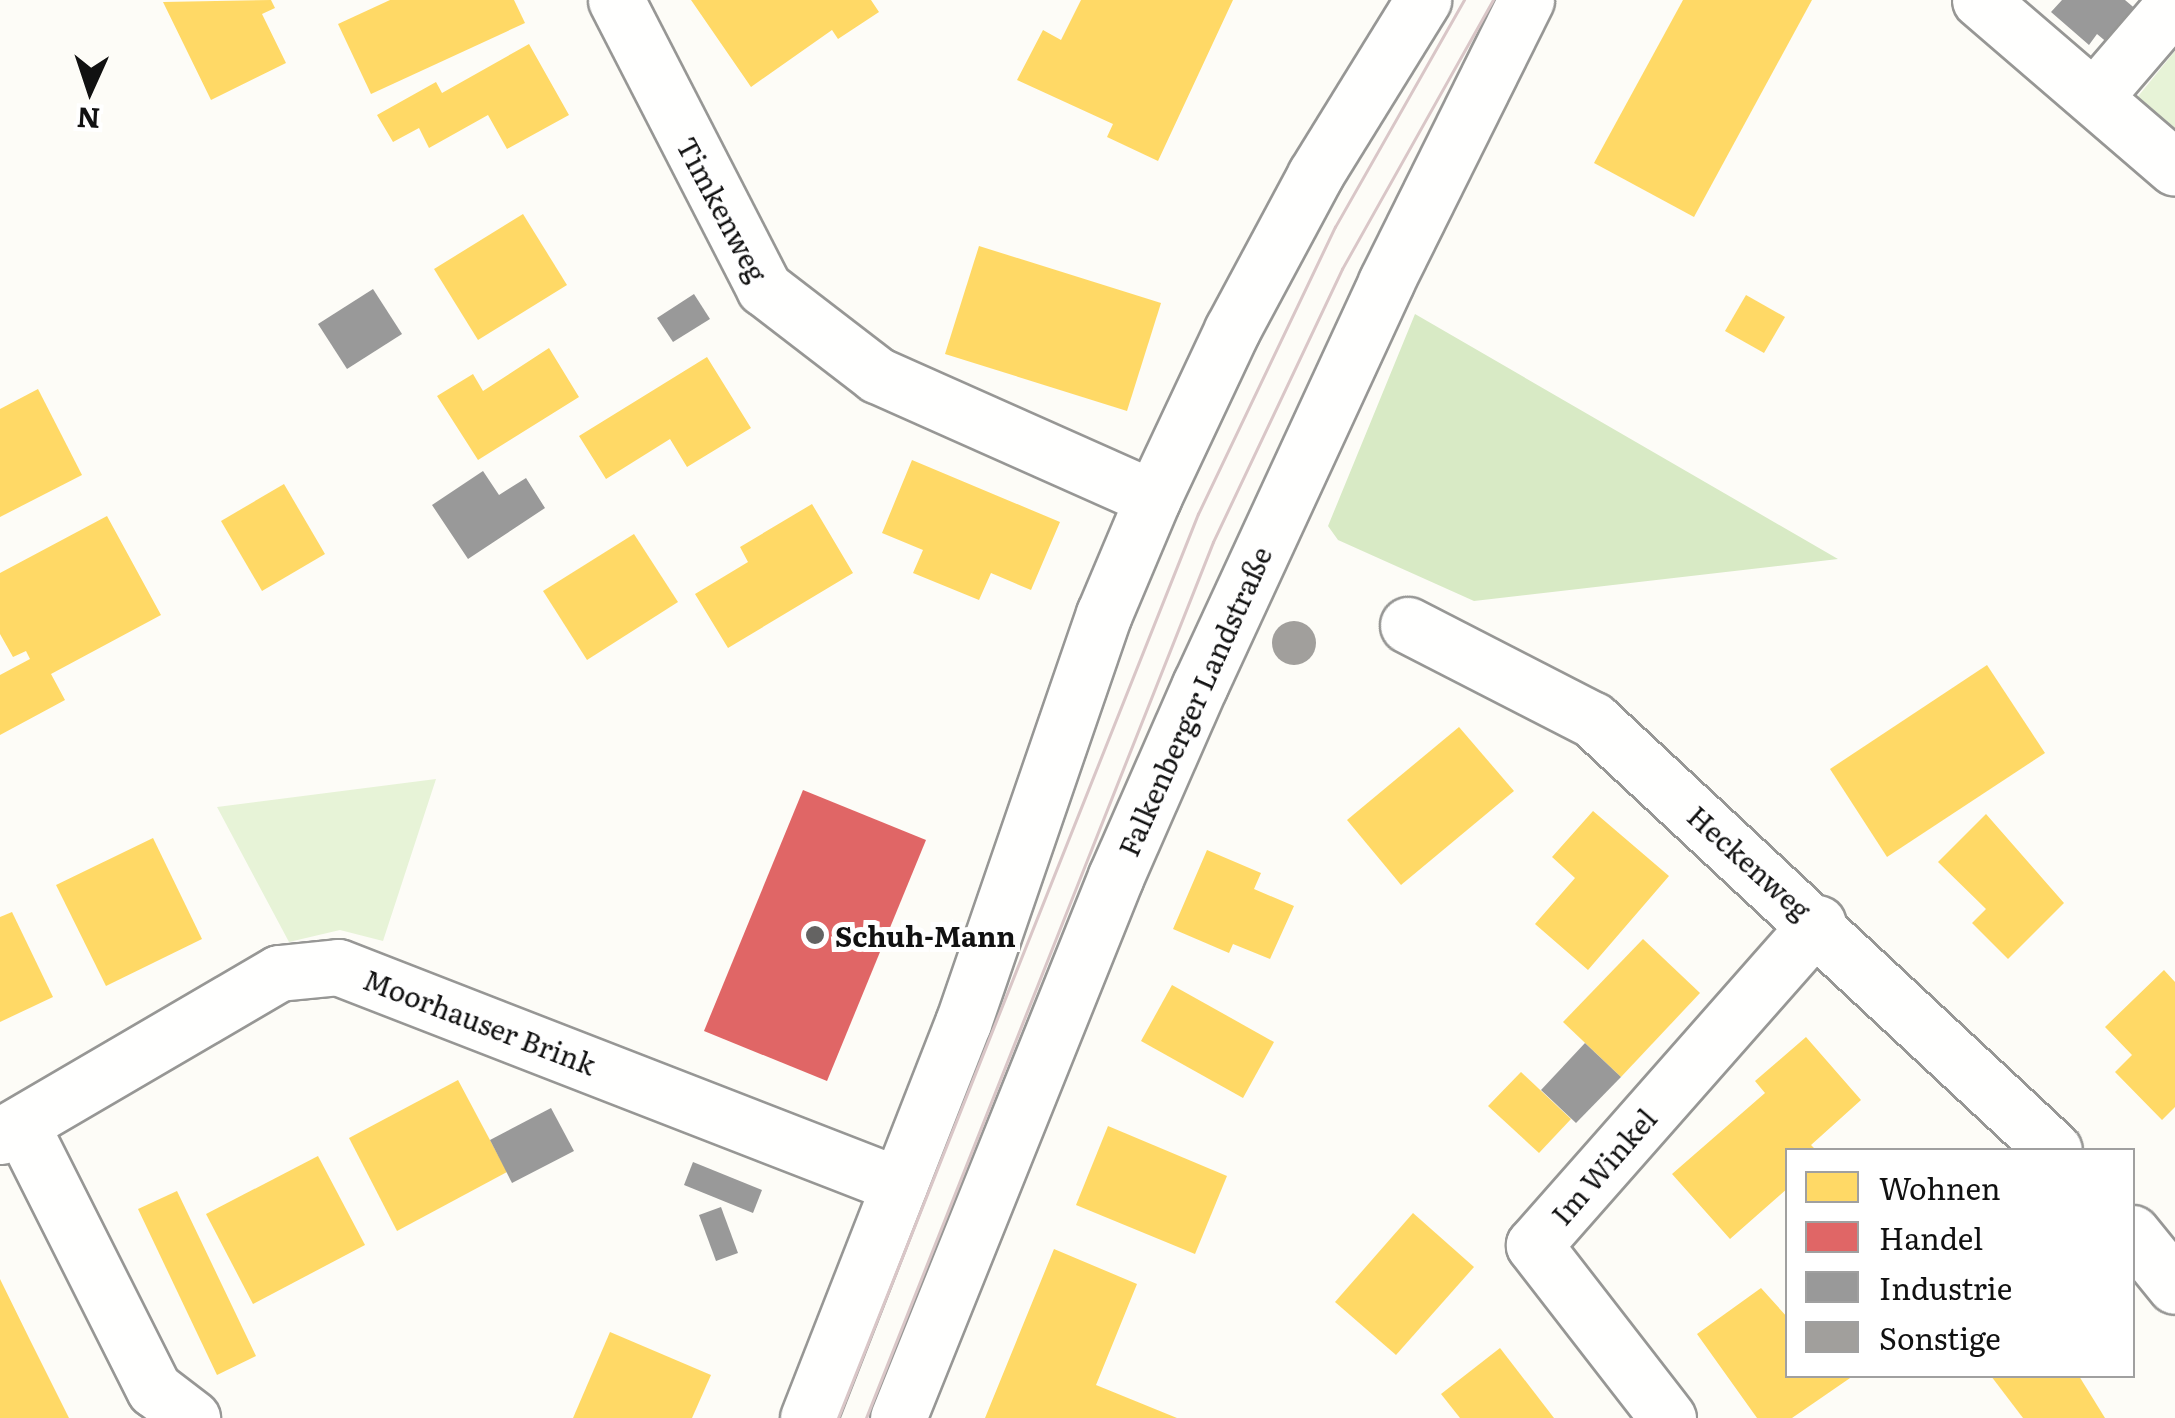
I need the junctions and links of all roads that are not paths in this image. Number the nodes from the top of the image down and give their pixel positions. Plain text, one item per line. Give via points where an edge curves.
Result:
1 (616, 0) edge
2 (1424, 0) edge
3 (1526, 0) edge
4 (1980, 0) edge
5 (2175, 3) edge
6 (2094, 96) junction
7 (2175, 168) edge
8 (1153, 498) junction
9 (1408, 625) dead end
10 (1818, 923) junction
11 (10, 1131) edge
12 (2052, 1148) edge
13 (899, 1185) junction
14 (2135, 1237) edge
15 (2175, 1286) edge
16 (192, 1418) edge
17 (808, 1418) edge
18 (898, 1418) edge
19 (1668, 1418) edge

1 - 8 street, Timkenweg via 764,288 878,376
2 - 8 street via 1256,284
3 - 18 street, Falkenberger Landstraße via 1386,282 1200,686 1116,876
4 - 6 street
5 - 6 street
6 - 7 street
8 - 13 street via 1104,614 963,1023
9 - 10 street, Heckenweg via 1593,720
10 - 12 street, Heckenweg
10 - 19 street, Im Winkel via 1534,1245
11 - 13 street, Moorhauser Brink via 279,972 338,967
11 - 16 street, Moorhauser Brink via 154,1389
13 - 17 street
14 - 15 street

